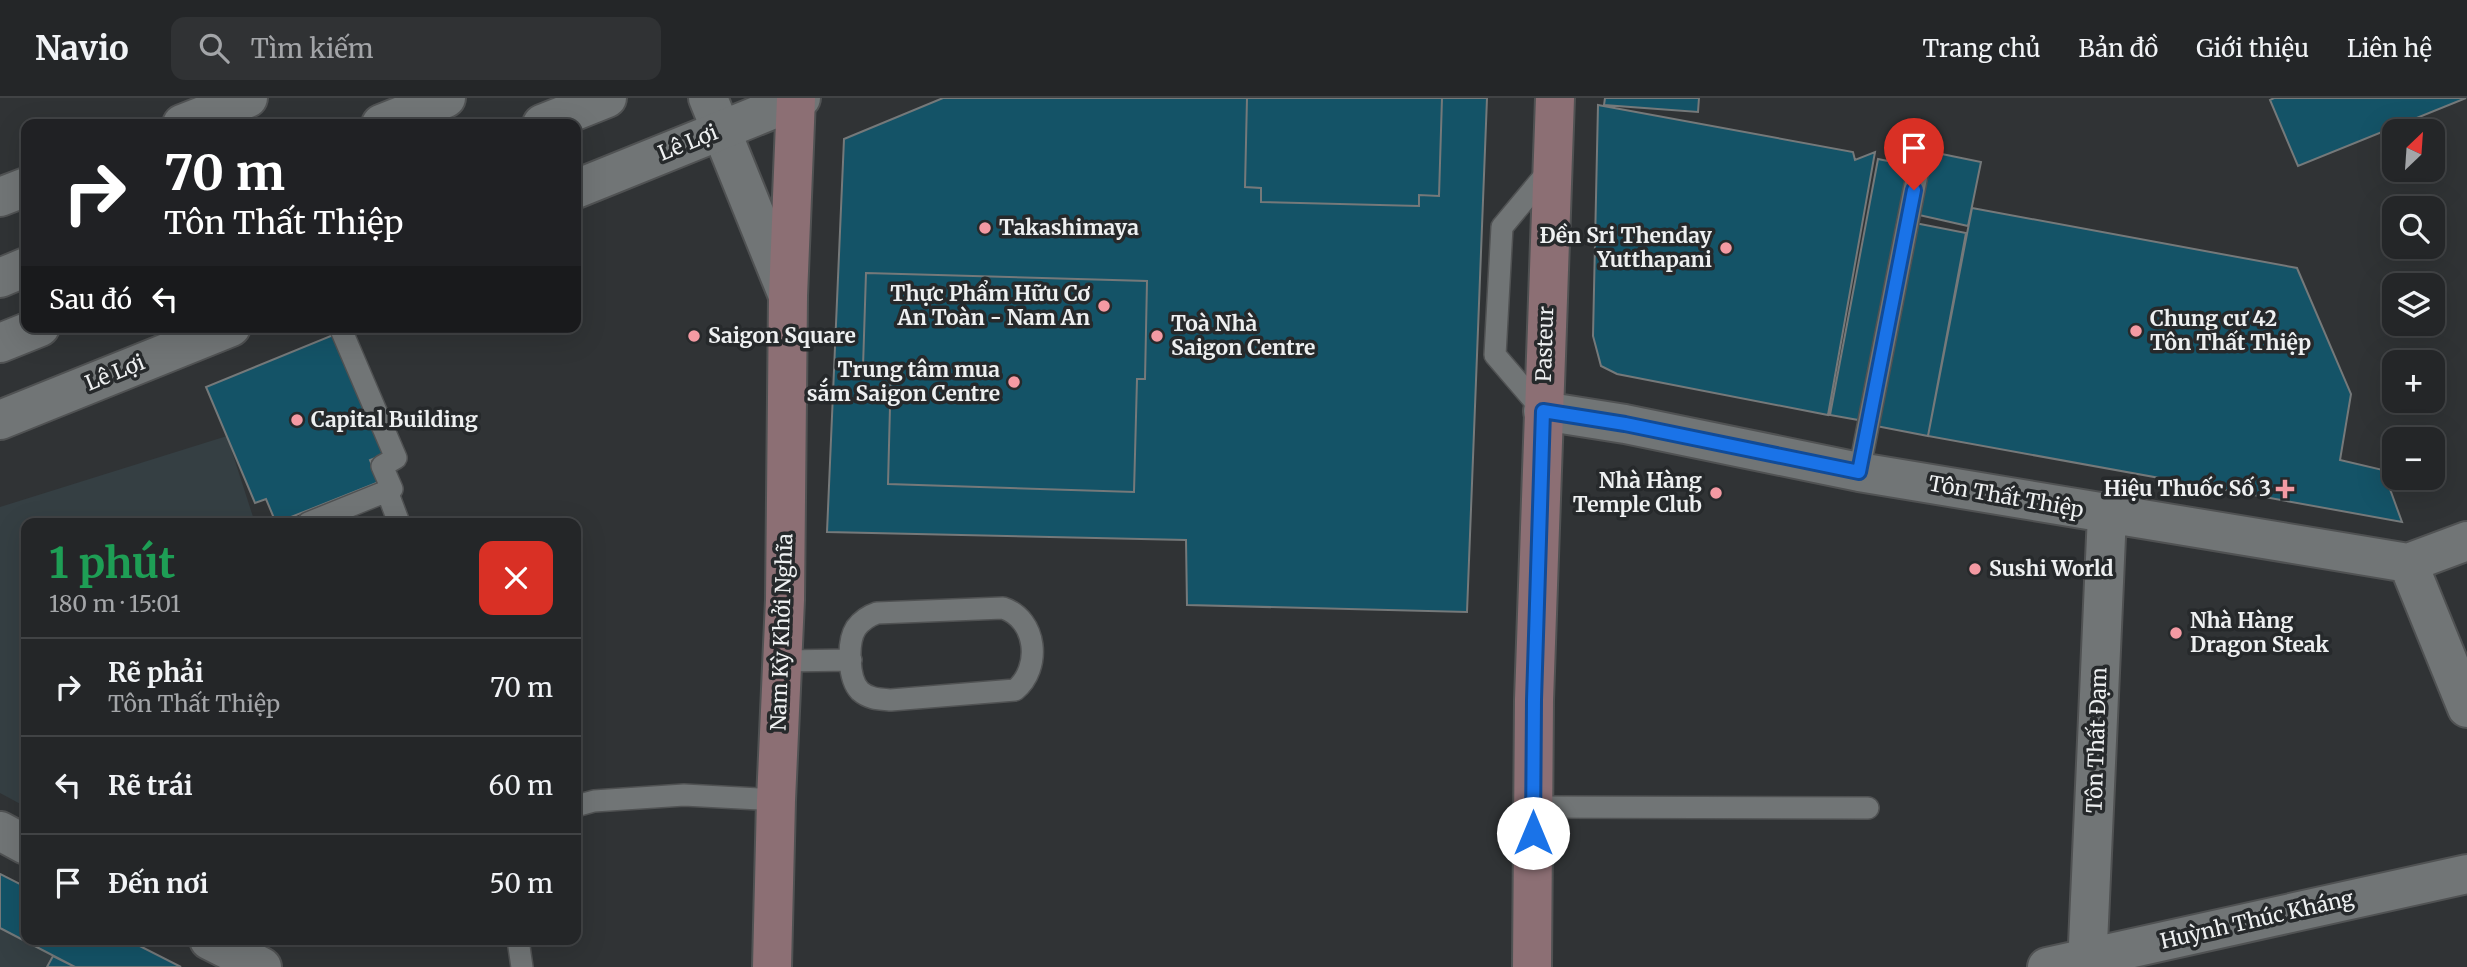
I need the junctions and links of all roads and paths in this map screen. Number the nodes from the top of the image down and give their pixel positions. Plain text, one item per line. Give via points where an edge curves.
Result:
1 (248, 98) edge
2 (446, 98) edge
3 (607, 98) edge
4 (1555, 98) edge
5 (798, 99) edge
6 (714, 114) edge
7 (196, 119) edge
8 (394, 119) edge
9 (554, 119) edge
10 (1924, 139) dead end
11 (1553, 165) junction
12 (581, 186) edge
13 (21, 189) edge
14 (0, 197) edge
15 (21, 269) edge
16 (0, 278) edge
17 (788, 296) junction
18 (25, 333) edge
19 (215, 333) edge
20 (343, 333) edge
21 (0, 343) edge
22 (1543, 411) junction
23 (0, 419) edge
24 (1859, 472) junction
25 (387, 491) junction
26 (2107, 514) junction
27 (320, 518) edge
28 (397, 518) edge
29 (2467, 541) edge
30 (2409, 563) junction
31 (851, 660) junction
32 (782, 661) junction
33 (2467, 708) edge
34 (776, 800) junction
35 (581, 804) edge
36 (1533, 807) junction
37 (1868, 808) dead end
38 (0, 831) edge
39 (21, 842) edge
40 (2467, 874) edge
41 (219, 945) edge
42 (519, 945) edge
43 (2087, 962) edge
44 (262, 967) edge
45 (522, 967) edge
46 (772, 967) edge
47 (1532, 967) edge
48 (2047, 967) edge

1 - 7 street
2 - 8 street
3 - 9 street
4 - 11 main road, Pasteur
5 - 6 street, Lê Lợi
5 - 17 main road, Nam Kỳ Khởi Nghĩa
6 - 12 street, Lê Lợi
6 - 17 street, Nam Kỳ Khởi Nghĩa
10 - 24 lane
11 - 22 main road, Pasteur
11 - 22 lane via 1502,227 1495,355
13 - 14 street
15 - 16 street
17 - 32 main road, Nam Kỳ Khởi Nghĩa
18 - 21 street
19 - 23 street, Lê Lợi
20 - 25 lane via 396,458 382,466 392,489
22 - 24 street, Tôn Thất Thiệp
22 - 36 main road, Pasteur
24 - 26 street, Tôn Thất Thiệp
25 - 27 lane
25 - 28 lane
26 - 30 street, Tôn Thất Thiệp
26 - 43 street, Tôn Thất Ðạm
29 - 30 street, Tôn Thất Thiệp
30 - 33 street
31 - 31 lane via 856,627 877,613 1003,608 1016,612 1027,625 1032,643 1031,668 1026,681 1015,690 873,699 853,680
31 - 32 lane
32 - 34 main road, Nam Kỳ Khởi Nghĩa
34 - 35 lane via 684,794
34 - 46 main road, Nam Kỳ Khởi Nghĩa
36 - 37 lane
36 - 47 main road, Pasteur
38 - 39 street
40 - 43 street, Huỳnh Thúc Kháng
41 - 44 street
42 - 45 lane
43 - 48 street, Huỳnh Thúc Kháng

